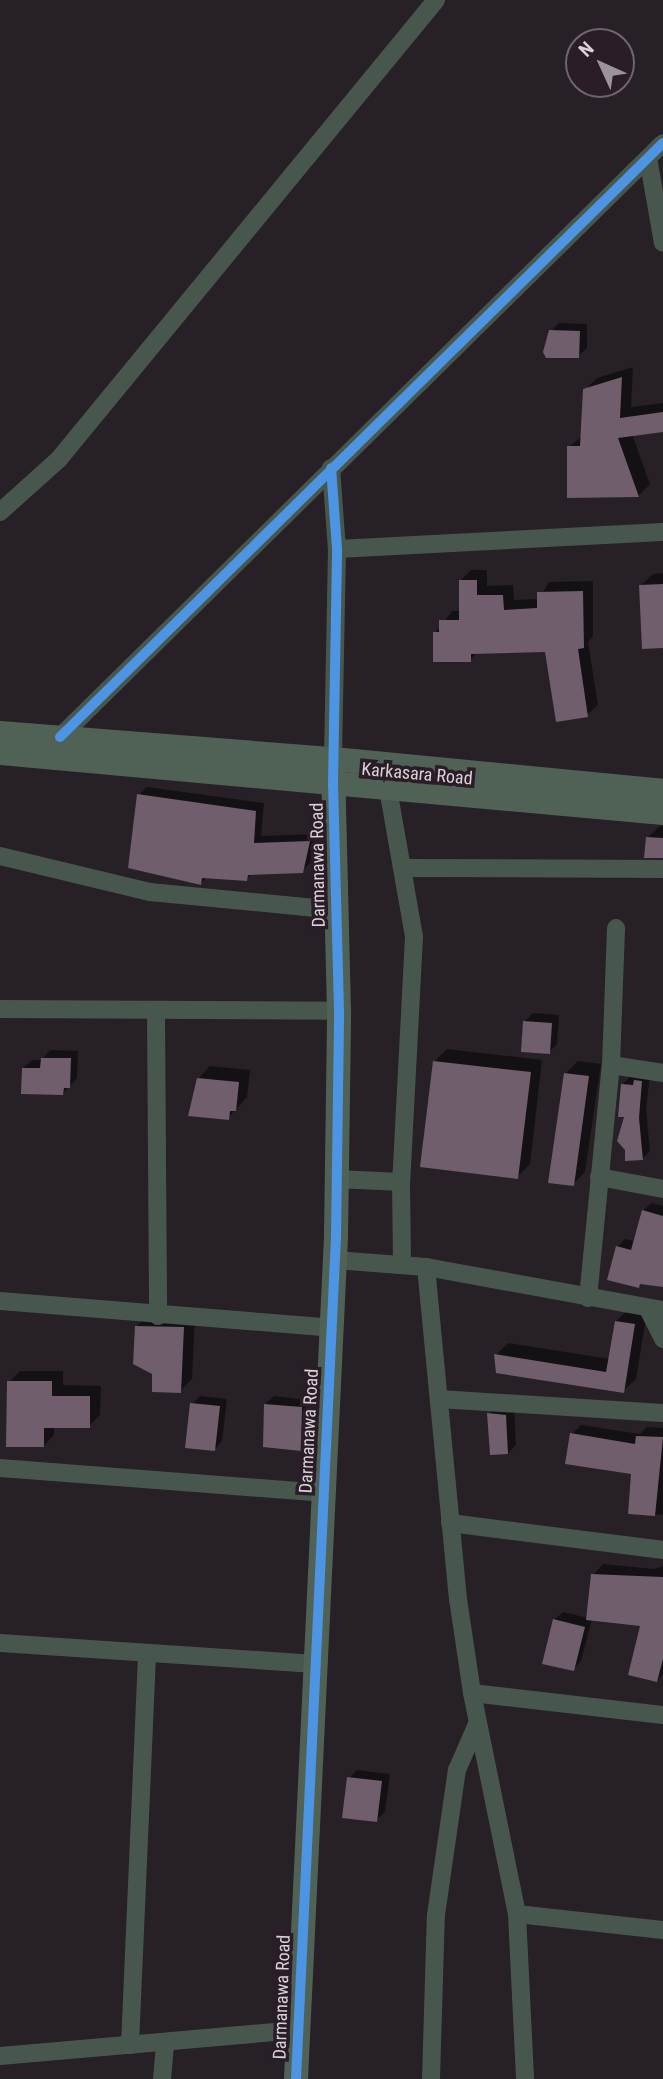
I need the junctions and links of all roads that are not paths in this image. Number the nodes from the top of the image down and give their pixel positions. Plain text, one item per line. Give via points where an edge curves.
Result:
1 (436, 0) edge
2 (663, 143) edge
3 (648, 158) junction
4 (663, 243) edge
5 (331, 468) junction
6 (0, 512) edge
7 (663, 532) edge
8 (337, 550) junction
9 (0, 733) edge
10 (60, 737) junction
11 (0, 753) edge
12 (333, 759) junction
13 (333, 784) junction
14 (388, 789) junction
15 (663, 791) edge
16 (663, 814) edge
17 (0, 856) edge
18 (404, 869) junction
19 (663, 869) edge
20 (336, 909) junction
21 (616, 928) dead end
22 (0, 1009) edge
23 (340, 1011) junction
24 (156, 1013) junction
25 (611, 1065) junction
26 (663, 1073) edge
27 (599, 1177) junction
28 (337, 1178) junction
29 (401, 1182) junction
30 (663, 1189) edge
31 (335, 1260) junction
32 (402, 1265) junction
33 (426, 1267) junction
34 (588, 1298) junction
35 (0, 1301) edge
36 (655, 1310) edge
37 (158, 1316) junction
38 (332, 1328) junction
39 (663, 1339) edge
40 (439, 1399) junction
41 (663, 1413) edge
42 (0, 1468) edge
43 (323, 1493) junction
44 (450, 1522) junction
45 (663, 1550) edge
46 (0, 1643) edge
47 (147, 1654) junction
48 (315, 1664) junction
49 (472, 1693) junction
50 (663, 1715) edge
51 (478, 1722) junction
52 (517, 1913) junction
53 (663, 1930) edge
54 (298, 2030) junction
55 (165, 2043) junction
56 (130, 2045) junction
57 (0, 2057) edge
58 (162, 2079) edge
59 (296, 2079) edge
60 (431, 2079) edge
61 (525, 2079) edge

1 - 6 street via 59,459
2 - 3 street
3 - 4 street
3 - 5 street
5 - 8 street
5 - 10 street
7 - 8 street
8 - 12 street
9 - 10 main road, Karkasara Road
10 - 12 main road, Karkasara Road
11 - 13 main road, Karkasara Road
12 - 13 main road, Darmanawa Road
12 - 15 main road, Karkasara Road
13 - 14 main road, Karkasara Road
13 - 20 main road, Darmanawa Road
14 - 16 main road, Karkasara Road
14 - 18 street
17 - 20 street via 150,892
18 - 19 street
18 - 29 street via 414,937
20 - 23 main road, Darmanawa Road
21 - 25 street
22 - 24 street
23 - 24 street
23 - 28 main road, Darmanawa Road
24 - 37 street
25 - 26 street
25 - 27 street
27 - 30 street
27 - 34 street
28 - 29 street
28 - 31 main road, Darmanawa Road
29 - 32 street
31 - 32 street
31 - 38 main road, Darmanawa Road
32 - 33 street
33 - 34 street
33 - 40 street
34 - 36 street
35 - 37 street
36 - 39 street
37 - 38 street
38 - 43 main road, Darmanawa Road
40 - 41 street
40 - 44 street
42 - 43 street
43 - 48 main road, Darmanawa Road
44 - 45 street
44 - 49 street
46 - 47 street
47 - 48 street
47 - 56 street
48 - 54 main road, Darmanawa Road
49 - 50 street
49 - 51 street
51 - 52 street
51 - 60 street via 457,1770 436,1915
52 - 53 street
52 - 61 street
54 - 55 street
54 - 59 main road, Darmanawa Road
55 - 56 street
55 - 58 street
56 - 57 street

